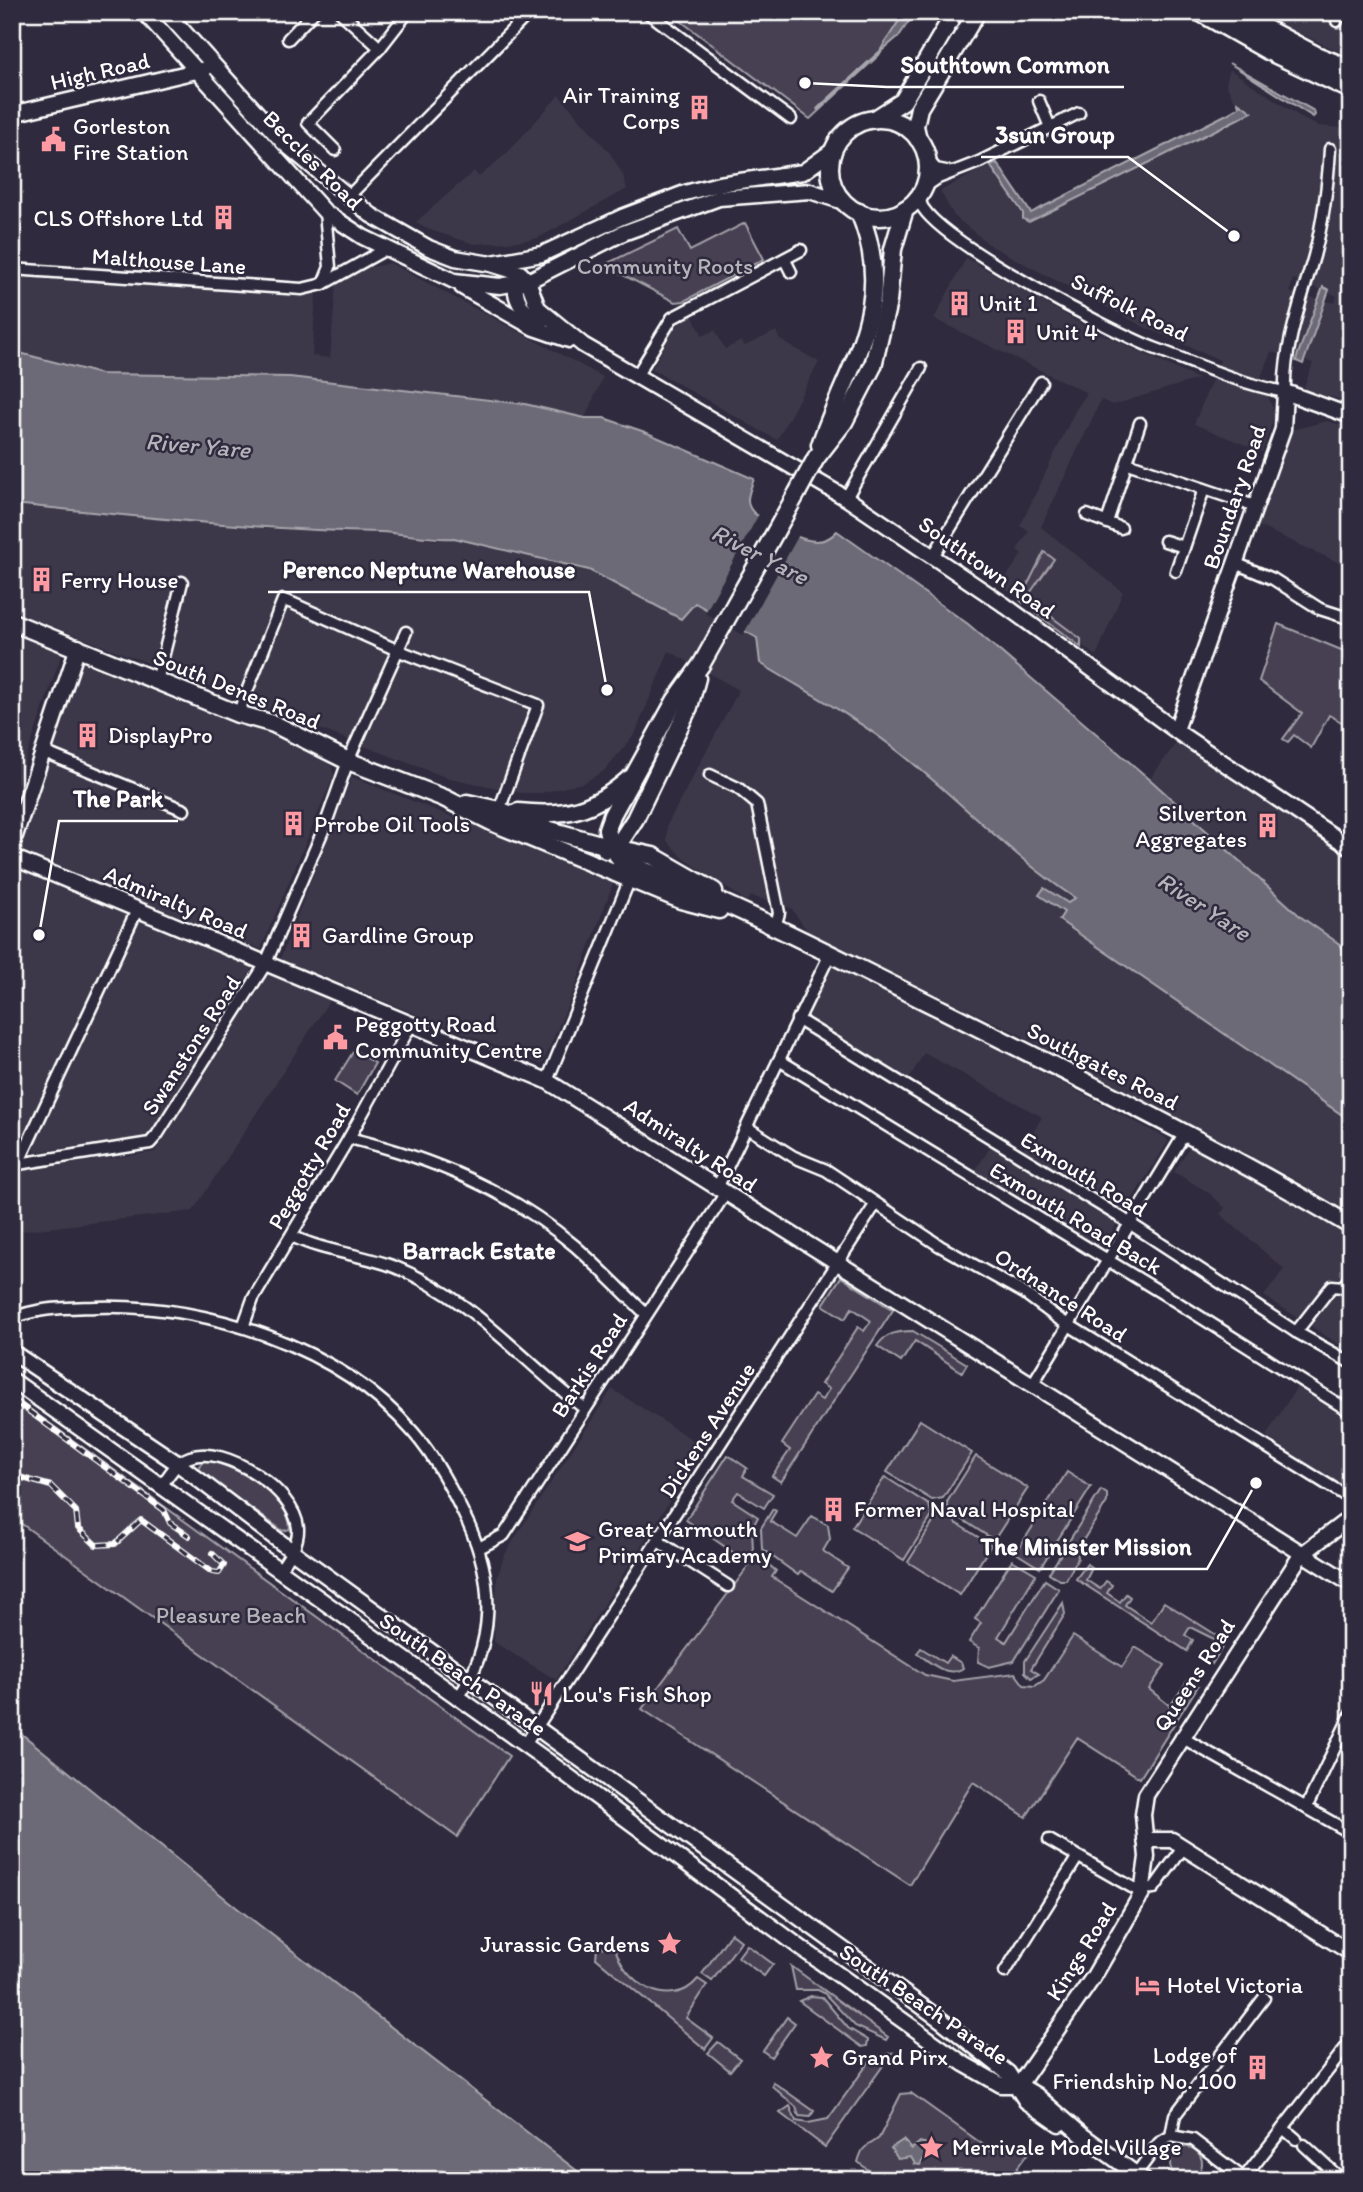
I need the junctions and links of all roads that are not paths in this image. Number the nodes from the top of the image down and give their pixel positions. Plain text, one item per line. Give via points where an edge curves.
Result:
1 (144, 12) edge
2 (166, 12) edge
3 (340, 12) edge
4 (408, 12) edge
5 (530, 12) edge
6 (647, 12) edge
7 (955, 12) edge
8 (976, 12) edge
9 (1201, 12) edge
10 (1233, 12) edge
11 (312, 13) edge
12 (288, 39) dead end
13 (380, 48) junction
14 (213, 66) junction
15 (1351, 69) edge
16 (197, 72) junction
17 (1351, 89) edge
18 (1039, 101) dead end
19 (1079, 113) dead end
20 (12, 114) edge
21 (791, 119) dead end
22 (875, 119) junction
23 (1050, 127) junction
24 (918, 139) junction
25 (1330, 149) dead end
26 (335, 150) dead end
27 (832, 151) junction
28 (927, 159) junction
29 (955, 172) junction
30 (922, 190) junction
31 (347, 198) junction
32 (844, 202) junction
33 (905, 209) junction
34 (325, 212) junction
35 (859, 212) junction
36 (386, 249) junction
37 (801, 250) dead end
38 (542, 254) junction
39 (785, 260) junction
40 (491, 264) junction
41 (12, 269) edge
42 (791, 272) dead end
43 (521, 279) junction
44 (454, 281) junction
45 (323, 284) junction
46 (562, 338) junction
47 (583, 345) junction
48 (920, 369) dead end
49 (637, 375) junction
50 (1041, 382) dead end
51 (1285, 392) junction
52 (1351, 416) edge
53 (1140, 423) dead end
54 (816, 458) junction
55 (1127, 463) junction
56 (1204, 489) junction
57 (846, 498) junction
58 (1255, 506) junction
59 (1087, 515) dead end
60 (1107, 522) junction
61 (1122, 528) dead end
62 (1165, 541) dead end
63 (1184, 547) junction
64 (933, 556) junction
65 (1235, 563) junction
66 (1177, 571) dead end
67 (182, 582) dead end
68 (1351, 619) edge
69 (12, 622) edge
70 (407, 632) dead end
71 (78, 647) junction
72 (397, 650) junction
73 (701, 665) junction
74 (157, 681) junction
75 (238, 714) junction
76 (1176, 730) junction
77 (44, 752) junction
78 (348, 761) junction
79 (636, 773) junction
80 (710, 775) dead end
81 (184, 810) dead end
82 (496, 816) junction
83 (635, 819) junction
84 (12, 845) edge
85 (611, 848) junction
86 (1351, 848) edge
87 (577, 855) junction
88 (12, 857) edge
89 (635, 861) junction
90 (136, 910) junction
91 (769, 924) junction
92 (830, 954) junction
93 (265, 965) junction
94 (797, 1020) junction
95 (411, 1025) junction
96 (779, 1060) junction
97 (547, 1080) junction
98 (748, 1128) junction
99 (1185, 1133) junction
100 (349, 1138) junction
101 (15, 1165) edge
102 (721, 1191) junction
103 (875, 1205) junction
104 (1129, 1223) junction
105 (1351, 1226) edge
106 (292, 1236) junction
107 (1105, 1259) junction
108 (838, 1264) junction
109 (1351, 1276) edge
110 (645, 1313) junction
111 (12, 1319) edge
112 (1069, 1325) junction
113 (243, 1326) junction
114 (1296, 1332) junction
115 (12, 1352) edge
116 (1351, 1363) edge
117 (12, 1380) edge
118 (1032, 1385) junction
119 (584, 1408) junction
120 (1351, 1412) edge
121 (177, 1463) junction
122 (161, 1486) junction
123 (1351, 1499) edge
124 (1351, 1517) edge
125 (658, 1541) junction
126 (480, 1548) junction
127 (292, 1551) junction
128 (1301, 1555) junction
129 (279, 1571) junction
130 (1351, 1584) edge
131 (728, 1586) dead end
132 (470, 1681) junction
133 (457, 1699) junction
134 (1351, 1714) edge
135 (537, 1728) junction
136 (1181, 1737) junction
137 (524, 1745) junction
138 (1306, 1808) junction
139 (1351, 1833) edge
140 (1049, 1840) dead end
141 (1145, 1840) junction
142 (1183, 1848) junction
143 (1077, 1858) junction
144 (1143, 1891) junction
145 (1351, 1953) edge
146 (1006, 1972) dead end
147 (1264, 1998) dead end
148 (1351, 2041) edge
149 (1019, 2085) junction
150 (1283, 2128) junction
151 (1171, 2136) junction
152 (1140, 2177) edge
153 (1245, 2179) edge
154 (1342, 2180) edge

1 - 16 street, Beccles Road
2 - 14 street, Beccles Road
3 - 13 street
4 - 13 street
5 - 31 street
6 - 21 street
7 - 22 main road via 903,101
8 - 24 main road via 919,108
9 - 17 highway
10 - 15 highway via 1316,56
11 - 12 street
13 - 26 street via 307,123
14 - 16 street, High Road
14 - 31 street, Beccles Road via 284,143
16 - 20 street, High Road
16 - 34 street, Beccles Road
18 - 23 street
19 - 23 street
22 - 24 main road via 899,124
22 - 27 main road via 848,130
23 - 29 street
24 - 28 main road
25 - 51 street, Boundary Road via 1328,182 1314,254 1300,295
27 - 32 main road via 831,179
27 - 38 street via 803,173 719,184 651,204
28 - 29 street via 936,169
28 - 30 main road
29 - 30 street
30 - 33 main road
30 - 51 street, Suffolk Road via 923,208 973,250 1114,330 1249,385
31 - 40 street, Beccles Road via 429,248
32 - 35 main road
32 - 43 street via 810,191 719,198 623,233
33 - 35 main road via 882,216
33 - 54 main road via 893,249 883,330 873,366 844,422
34 - 36 street, Beccles Road
34 - 45 street via 330,267
35 - 54 main road via 873,268 867,327 858,360 830,416
36 - 44 street, Beccles Road
36 - 45 street, Malthouse Lane
37 - 39 street
38 - 40 street
38 - 43 street
39 - 42 street
39 - 49 street via 672,318
40 - 43 street
41 - 45 street, Malthouse Lane via 278,289
43 - 44 street, Beccles Road via 486,286
43 - 46 street via 523,310
43 - 47 street, Southtown Road via 538,308
44 - 46 street, Southtown Road via 534,328
46 - 47 street, Southtown Road
47 - 49 street, Southtown Road
48 - 57 street
49 - 57 street, Southtown Road
50 - 64 street
51 - 52 street, Suffolk Road
51 - 58 street, Boundary Road via 1283,429
53 - 55 street
54 - 73 main road, bridge
55 - 56 street
55 - 60 street
56 - 58 street
56 - 63 street
57 - 64 street, Southtown Road
58 - 65 street, Boundary Road
59 - 60 street
60 - 61 street
62 - 63 street
63 - 66 street
64 - 76 street, Southtown Road
65 - 68 street via 1273,579 1320,608
65 - 76 street, Boundary Road
67 - 74 street
69 - 71 main road, South Denes Road
70 - 72 street, Swanstons Road
71 - 74 main road, South Denes Road
71 - 77 street
72 - 75 street via 283,600
72 - 78 street, Swanstons Road
72 - 82 street via 538,705
73 - 79 main road via 675,701
73 - 83 main road via 689,708
74 - 75 main road, South Denes Road
75 - 78 main road, South Denes Road via 274,724
76 - 86 street, Southtown Road
77 - 81 street
77 - 84 street
78 - 82 main road, South Denes Road
78 - 93 street, Swanstons Road via 325,827
79 - 82 main road via 585,808 550,815
79 - 85 main road via 607,829
80 - 91 street via 738,788 757,804 779,913
82 - 85 main road, South Denes Road
82 - 87 main road, South Denes Road
83 - 85 main road
83 - 89 main road
85 - 87 main road, South Denes Road via 593,856
85 - 89 main road, South Denes Road
87 - 89 main road, South Denes Road
88 - 90 street, Admiralty Road
89 - 91 main road, South Denes Road
89 - 91 main road, South Denes Road via 653,856
89 - 97 street
90 - 93 street, Admiralty Road
90 - 101 street
91 - 92 main road, South Denes Road
92 - 94 street, Barkis Road
92 - 99 main road, Southgates Road
93 - 95 street, Admiralty Road
93 - 101 street, Swanstons Road via 150,1143
94 - 96 street, Barkis Road
94 - 104 street, Exmouth Road
95 - 97 street, Admiralty Road
95 - 100 street, Peggotty Road
96 - 98 street, Barkis Road
96 - 107 street, Exmouth Road Back
97 - 102 street, Admiralty Road
98 - 102 street, Barkis Road
98 - 103 street, Ordnance Road via 794,1157 826,1170
99 - 104 street
99 - 105 main road, Southgates Road
100 - 106 street, Peggotty Road
100 - 110 street via 425,1159 488,1187 574,1245
102 - 108 street, Admiralty Road
102 - 110 street, Barkis Road
103 - 108 street, Dickens Avenue
103 - 112 street, Ordnance Road via 1024,1293
104 - 107 street
104 - 114 street, Exmouth Road
106 - 113 street, Peggotty Road via 253,1299
106 - 119 street via 394,1267 443,1292 514,1345
107 - 112 street
107 - 120 street, Exmouth Road Back
108 - 118 street, Admiralty Road
108 - 125 street, Dickens Avenue
109 - 114 street via 1343,1287 1332,1286
110 - 119 street, Barkis Road
111 - 113 street via 30,1313 114,1307
112 - 118 street
112 - 123 street, Ordnance Road
113 - 126 street via 334,1367 390,1408 436,1464
114 - 116 street, Exmouth Road
115 - 121 street, South Beach Parade
117 - 122 street, South Beach Parade
118 - 128 street, Admiralty Road
119 - 126 street, Barkis Road via 504,1535
121 - 122 street
121 - 127 street, South Beach Parade
121 - 127 street via 203,1453 218,1455 269,1482 295,1516 297,1539
122 - 129 street, South Beach Parade
124 - 128 street, Queens Road
125 - 131 street
125 - 135 street, Dickens Avenue
126 - 132 street via 488,1627
127 - 129 street
127 - 132 street, South Beach Parade
128 - 130 street, Admiralty Road
128 - 136 street, Queens Road
129 - 133 street, South Beach Parade
132 - 133 street
132 - 135 street, South Beach Parade
133 - 137 street, South Beach Parade
134 - 138 street
135 - 137 street, Dickens Avenue
135 - 149 street, South Beach Parade via 941,2020
136 - 138 street
136 - 141 street, Queens Road via 1145,1799
137 - 149 street, South Beach Parade via 964,2064 1001,2085
138 - 139 street
140 - 143 street
141 - 142 street via 1171,1840
141 - 144 street, Queens Road
142 - 144 street, Kings Road via 1154,1888
142 - 145 street
143 - 144 street
143 - 146 street
144 - 149 street, Kings Road via 1094,1976
147 - 151 street via 1175,2115
148 - 150 street
149 - 152 street
150 - 153 street
150 - 154 street
151 - 152 street via 1159,2143
151 - 153 street via 1193,2140

